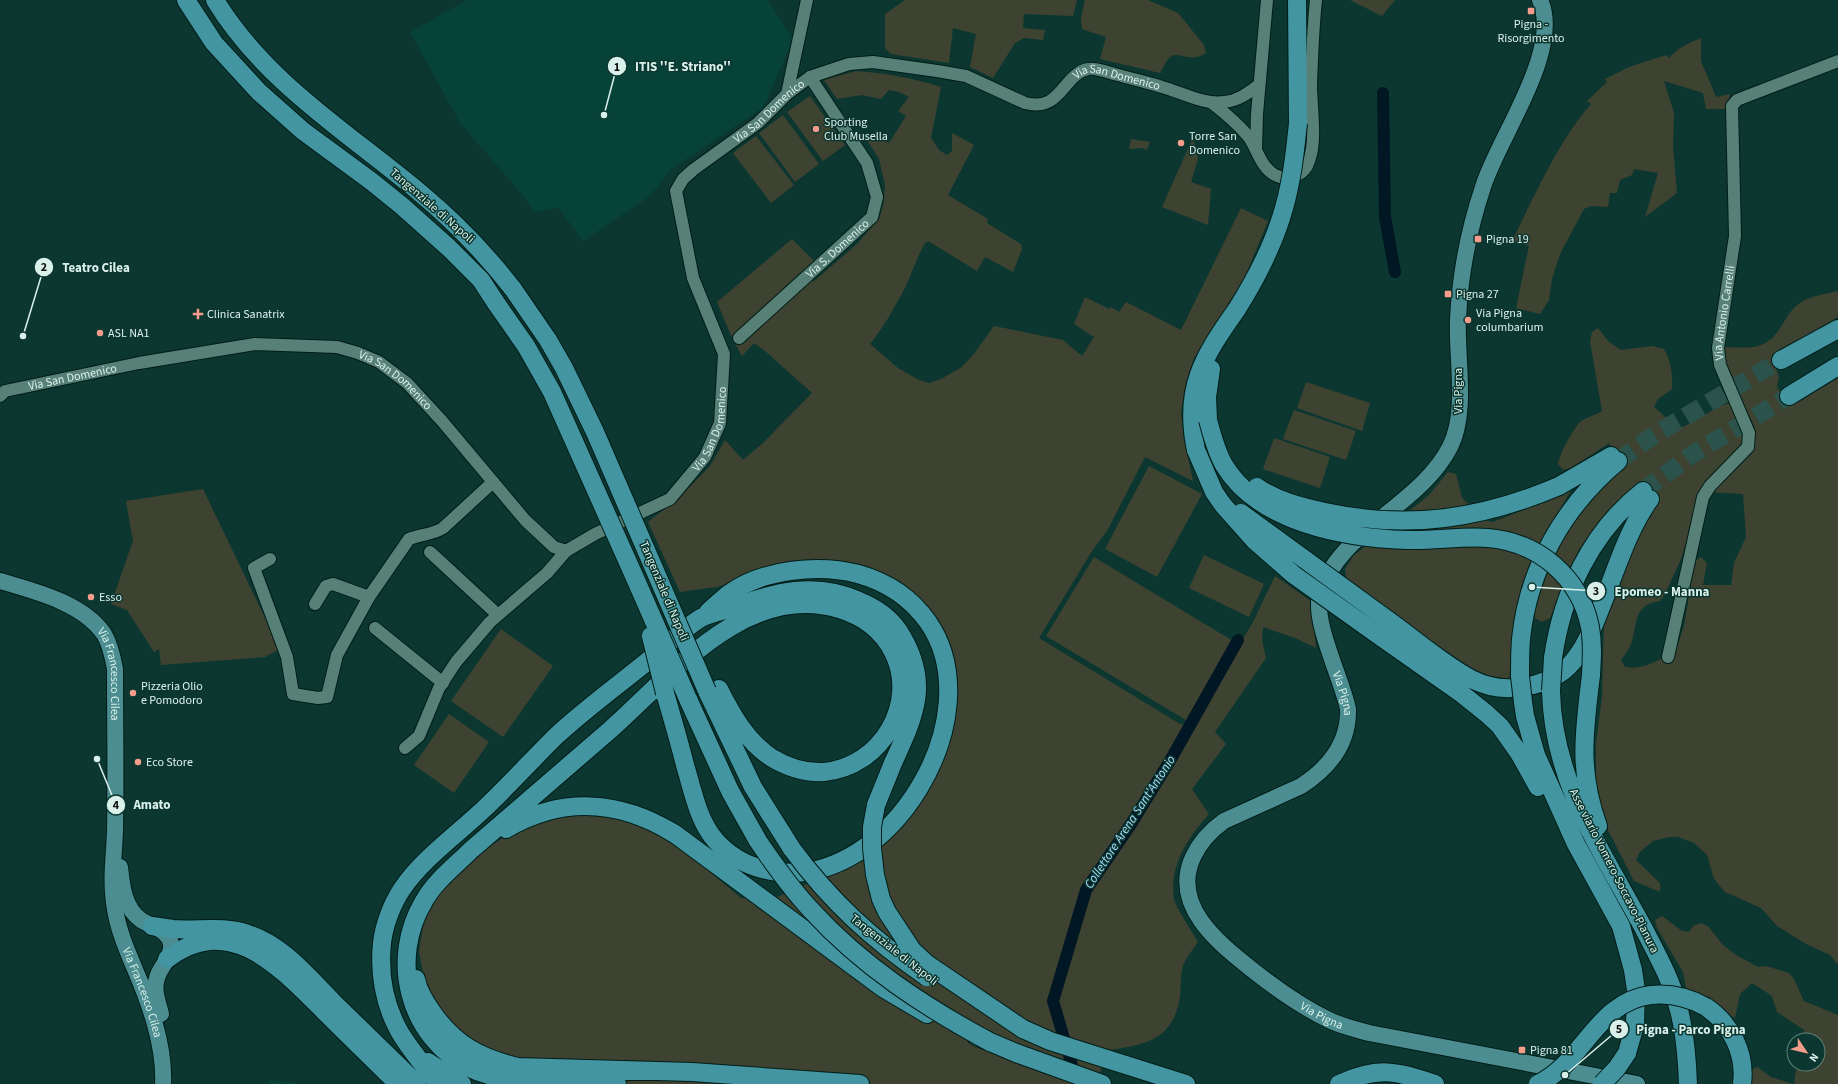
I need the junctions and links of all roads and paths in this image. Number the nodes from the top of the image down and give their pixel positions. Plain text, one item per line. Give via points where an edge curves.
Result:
1 (186, 0) edge
2 (215, 0) edge
3 (807, 0) edge
4 (1267, 0) edge
5 (1297, 0) edge
6 (1316, 0) edge
7 (1540, 0) edge
8 (1838, 61) edge
9 (810, 77) junction
10 (1259, 85) junction
11 (787, 94) junction
12 (1212, 103) junction
13 (1256, 149) junction
14 (1237, 309) junction
15 (1838, 329) edge
16 (739, 338) dead end
17 (1781, 360) tunnel mouth
18 (1838, 366) edge
19 (0, 396) edge
20 (1789, 396) tunnel mouth
21 (1208, 420) junction
22 (1196, 450) junction
23 (493, 482) junction
24 (566, 551) junction
25 (430, 552) dead end
26 (270, 559) dead end
27 (635, 578) junction
28 (0, 581) edge
29 (369, 597) junction
30 (315, 604) dead end
31 (498, 615) junction
32 (702, 617) junction
33 (375, 628) dead end
34 (1668, 657) dead end
35 (443, 683) junction
36 (713, 690) junction
37 (405, 748) dead end
38 (115, 832) junction
39 (1601, 845) junction
40 (1577, 846) junction
41 (471, 850) junction
42 (152, 926) junction
43 (190, 937) junction
44 (167, 959) junction
45 (134, 967) junction
46 (1023, 1029) junction
47 (990, 1042) junction
48 (417, 1055) junction
49 (517, 1073) junction
50 (1742, 1076) edge
51 (1434, 1083) edge
52 (163, 1084) edge
53 (172, 1084) edge
54 (398, 1084) edge
55 (417, 1084) edge
56 (438, 1084) edge
57 (449, 1084) edge
58 (462, 1084) edge
59 (617, 1084) edge
60 (860, 1084) edge
61 (1102, 1084) edge
62 (1186, 1084) edge
63 (1339, 1084) edge
64 (1538, 1084) edge
65 (1602, 1084) edge
66 (1637, 1084) edge
67 (1688, 1084) edge

1 - 27 highway, Tangenziale di Napoli, bridge via 214,43 259,92 303,131 396,201 481,280 526,346 552,392
2 - 36 highway, Tangenziale di Napoli, bridge via 245,43 276,76 442,211 513,289 564,368 659,578 710,668
3 - 11 street
4 - 10 street
5 - 14 highway, bridge via 1298,123 1289,189 1278,228 1262,266
6 - 13 street, Via San Domenico via 1312,148 1309,162 1304,170 1284,179 1268,170
7 - 66 main road, Via Pigna via 1544,17 1544,36 1538,64 1483,186 1463,272 1458,319 1459,413 1456,434 1442,460 1416,490 1345,551 1330,572 1319,597 1320,618 1348,709 1344,742 1329,763 1301,786 1224,821 1213,829 1196,850 1187,873 1187,885 1192,907 1215,938 1265,980 1329,1020 1369,1033
8 - 34 street, Via Antonio Carrelli via 1737,100 1732,106 1735,236 1718,348 1720,365 1749,433 1748,447 1710,486 1704,497
9 - 11 street, Via San Domenico
9 - 12 street, Via San Domenico via 849,64 877,63 966,76 1034,106 1061,93 1077,72 1089,68 1160,86
9 - 16 street, Via S. Domenico via 867,163 877,197 872,217
10 - 12 street, Via San Domenico via 1240,98
10 - 13 street
11 - 24 street, Via San Domenico via 758,123 682,179 676,191 693,278 724,354 720,423 705,457 670,499 595,534
12 - 13 street, Via San Domenico via 1232,119
14 - 21 highway via 1211,367 1206,396
14 - 22 highway via 1212,344 1200,370 1191,413
15 - 17 highway
18 - 20 highway
19 - 23 street, Via San Domenico via 5,391 139,363 254,344 337,347 379,362 407,383
21 - 39 highway, bridge via 1217,452 1233,477 1251,495 1274,511 1322,528 1370,538 1489,538 1519,544 1557,567 1568,580 1584,608 1591,640 1584,764 1588,793
21 - 40 highway, Asse viario Vomero-Soccavo-Pianura, bridge via 1227,458 1258,488 1281,500 1331,513 1393,521 1452,517 1505,507 1559,486 1616,458 1580,498 1559,528 1532,587 1521,640 1520,676 1525,716 1536,755
22 - 39 highway, Asse viario Vomero-Soccavo-Pianura, bridge via 1209,476 1239,512 1457,670 1476,681 1502,688 1536,685 1567,668 1584,645 1596,619 1646,495 1632,499 1610,523 1584,562 1563,609 1553,658 1551,691 1553,723 1560,757 1571,791
22 - 40 highway, bridge via 1207,479 1220,501 1255,541 1294,575 1475,704 1500,726 1519,752 1555,816
23 - 24 street, Via San Domenico via 534,529 554,547
23 - 29 street via 443,528 434,534 409,539
24 - 31 street via 546,573
25 - 31 street
26 - 29 street via 254,568 287,657 293,694 327,697 337,655
27 - 32 highway, bridge via 665,693 703,820 716,841 733,857 750,866 775,872 797,873 822,869 870,844 913,798 941,742 946,720 949,688 946,657 933,629 916,606 905,596 884,584 860,575 834,570 807,569 780,573 731,592
27 - 47 highway, Tangenziale di Napoli, bridge via 730,791 758,841 796,893 845,944 907,993
28 - 38 main road, Via Francesco Cilea via 64,603 91,621 104,634 116,669
29 - 30 street via 333,584 326,586
31 - 35 street via 456,662
32 - 46 highway, bridge via 766,596 806,590 844,594 866,604 895,626 908,646 918,686 913,715 876,805 872,827 875,875 881,899 912,950 927,964
32 - 48 highway via 556,737 403,887 384,930 381,971 390,1012 399,1031
33 - 35 street
35 - 37 street via 419,736
36 - 41 highway via 742,729 771,757 802,770 825,772 860,760 879,744 899,710 902,685 898,662 887,640 858,617 834,608 807,605 758,614 724,630 683,662 612,728
36 - 46 highway, Tangenziale di Napoli, bridge via 750,781 792,849 832,898 868,933 913,968 983,1011
38 - 42 main road, Via Francesco Cilea via 125,898 136,915
38 - 45 main road, Via Francesco Cilea via 112,892 118,924
39 - 67 highway, Asse viario Vomero-Soccavo-Pianura via 1662,964 1678,1004 1685,1039
40 - 65 highway, Asse viario Vomero-Soccavo-Pianura, bridge via 1621,926 1634,970 1635,1024 1627,1053
41 - 47 highway, bridge via 514,824 553,809 589,806 634,814 661,825 883,988 931,1017
41 - 49 highway via 424,900 407,945 409,993 420,1018 433,1038 450,1055 470,1068 494,1076
42 - 43 highway
42 - 44 main road, Via Francesco Cilea via 162,930 169,939 171,952
43 - 44 highway
43 - 54 highway via 232,943 255,951 268,959 297,984
43 - 55 highway via 236,930 259,938 276,948
44 - 45 main road via 154,967
44 - 53 main road, Via Francesco Cilea via 157,978 156,994 169,1046
45 - 52 main road, Via Francesco Cilea via 155,1028
46 - 62 highway, Tangenziale di Napoli via 1057,1043
47 - 61 highway, Tangenziale di Napoli
48 - 56 highway
48 - 57 highway
48 - 58 highway
49 - 59 highway
49 - 60 highway via 692,1072
50 - 64 highway, bridge via 1738,1047 1734,1036 1722,1020 1706,1007 1688,998 1667,994 1647,995 1630,1000 1611,1012 1563,1066
51 - 63 highway via 1381,1071 1367,1073

